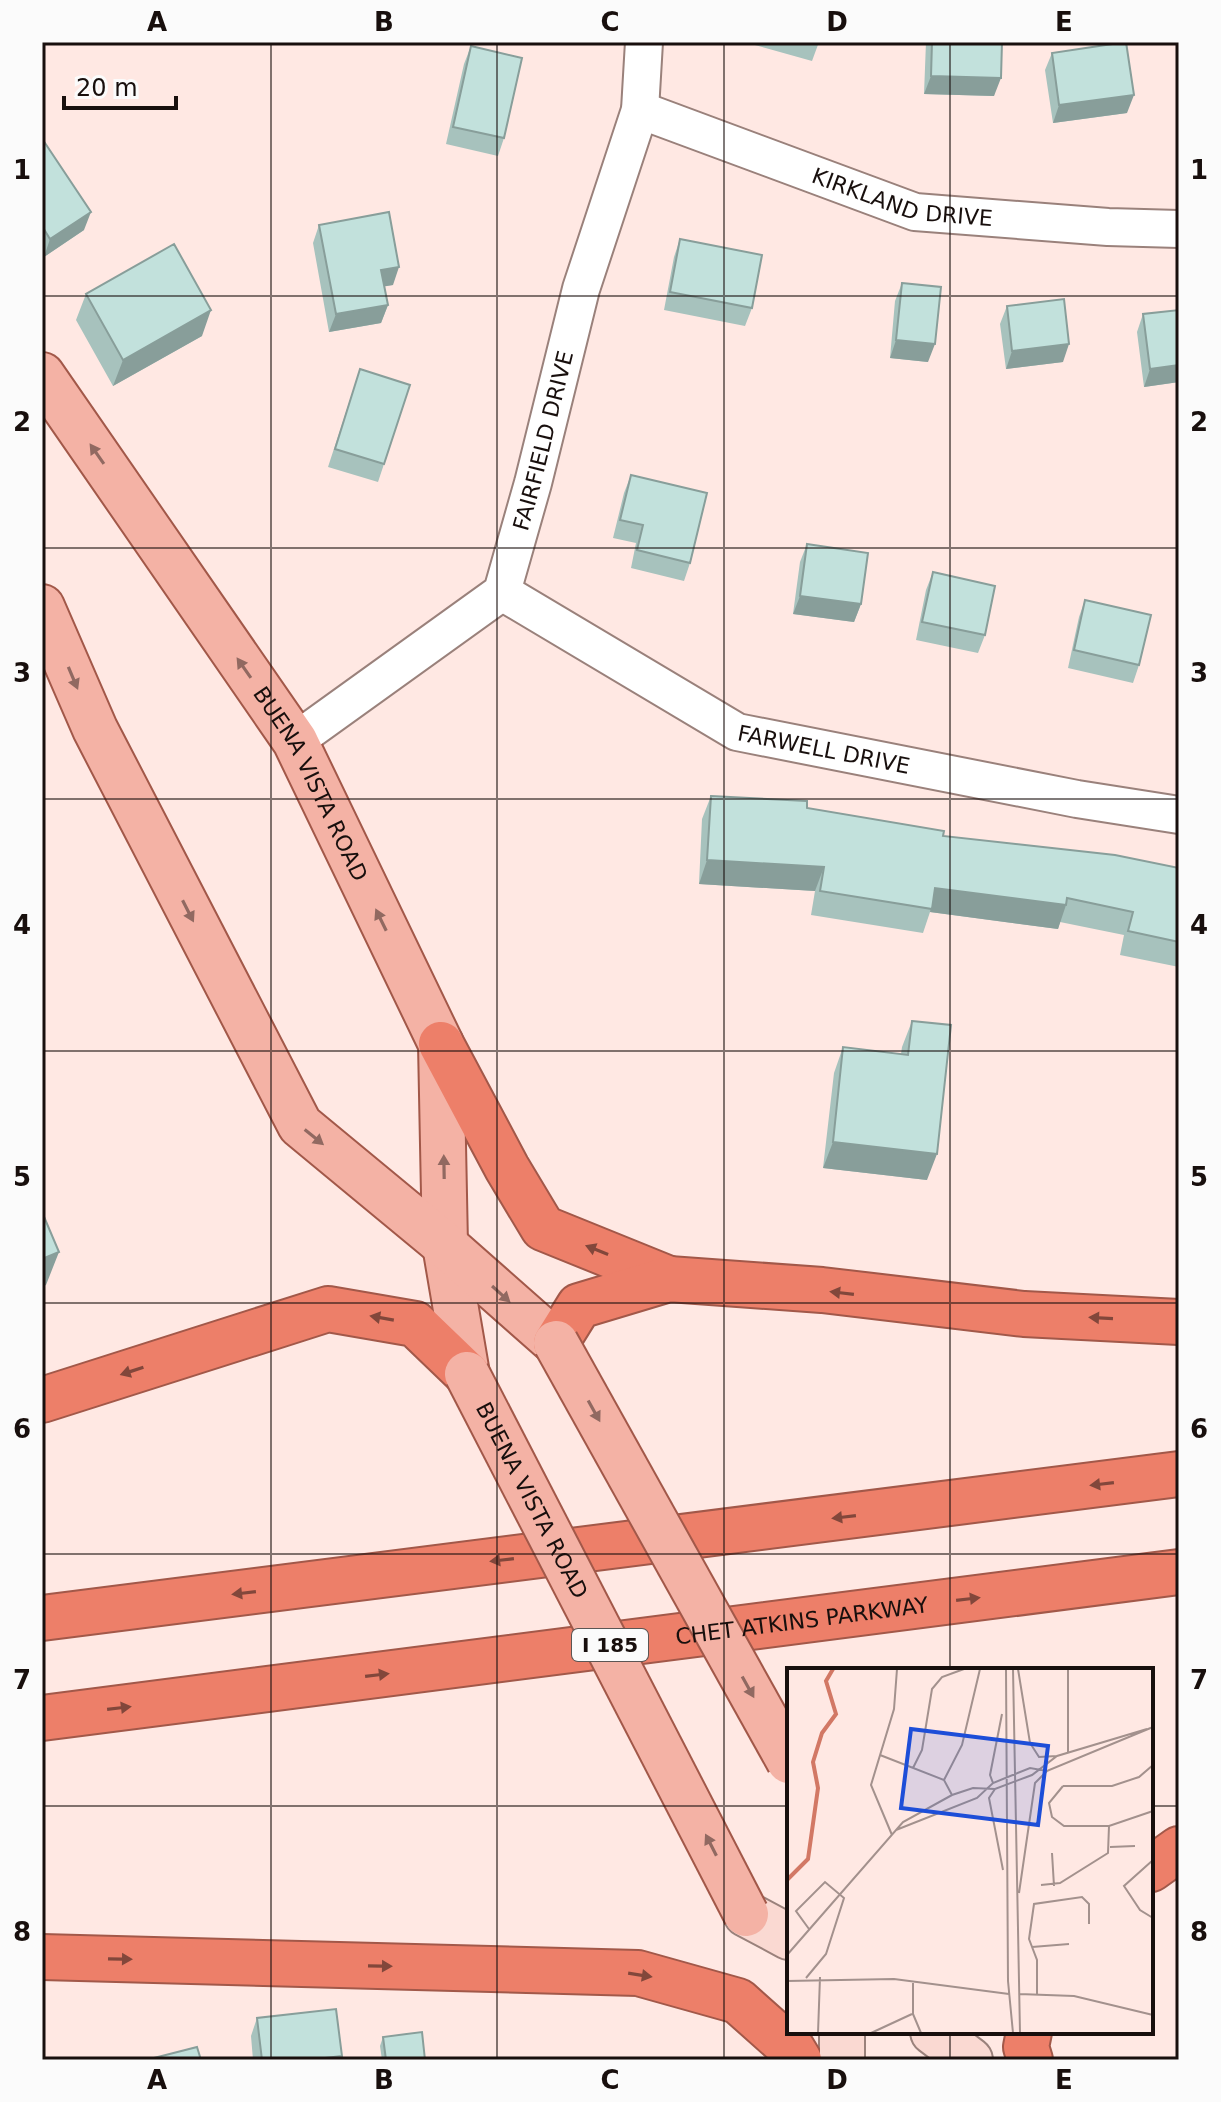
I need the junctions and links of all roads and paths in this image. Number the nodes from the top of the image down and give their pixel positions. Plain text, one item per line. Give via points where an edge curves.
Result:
1 (644, 42) edge
2 (640, 110) junction
3 (1179, 229) edge
4 (42, 375) edge
5 (502, 592) junction
6 (42, 607) edge
7 (295, 741) junction
8 (1179, 815) edge
9 (441, 1044) junction
10 (445, 1245) junction
11 (669, 1279) junction
12 (1179, 1322) edge
13 (556, 1343) junction
14 (467, 1374) junction
15 (42, 1400) edge
16 (1179, 1474) edge
17 (1179, 1572) edge
18 (42, 1618) edge
19 (42, 1718) edge
20 (787, 1757) edge
21 (1179, 1829) edge
22 (1153, 1835) edge
23 (1179, 1849) edge
24 (1153, 1868) edge
25 (787, 1936) edge
26 (42, 1957) edge
27 (842, 2034) edge
28 (936, 2034) edge
29 (1029, 2034) edge
30 (799, 2060) edge
31 (842, 2060) edge
32 (970, 2060) edge
33 (1030, 2060) edge

1 - 2 street, FAIRFIELD DRIVE
2 - 3 street, KIRKLAND DRIVE via 915,212
2 - 5 street, FAIRFIELD DRIVE via 581,289
7 -> 4 main road, BUENA VISTA ROAD
5 - 7 street
5 - 8 street, FARWELL DRIVE via 737,732
6 -> 10 main road via 95,729 300,1125
9 -> 7 main road, BUENA VISTA ROAD
10 -> 9 main road, BUENA VISTA ROAD
11 -> 9 highway via 543,1228
10 -> 13 main road
10 - 14 main road, BUENA VISTA ROAD
12 -> 11 highway via 1024,1314 822,1290
11 - 13 highway via 579,1306
13 -> 20 main road, bridge
14 -> 15 highway via 415,1324 328,1309
25 -> 14 main road, BUENA VISTA ROAD, bridge via 746,1914
16 -> 18 highway
19 -> 17 highway, CHET ATKINS PARKWAY / I 185
21 - 22 highway
23 - 24 highway
26 -> 30 highway via 638,1973 738,2001
27 - 31 main road
28 - 32 main road
29 - 33 highway

